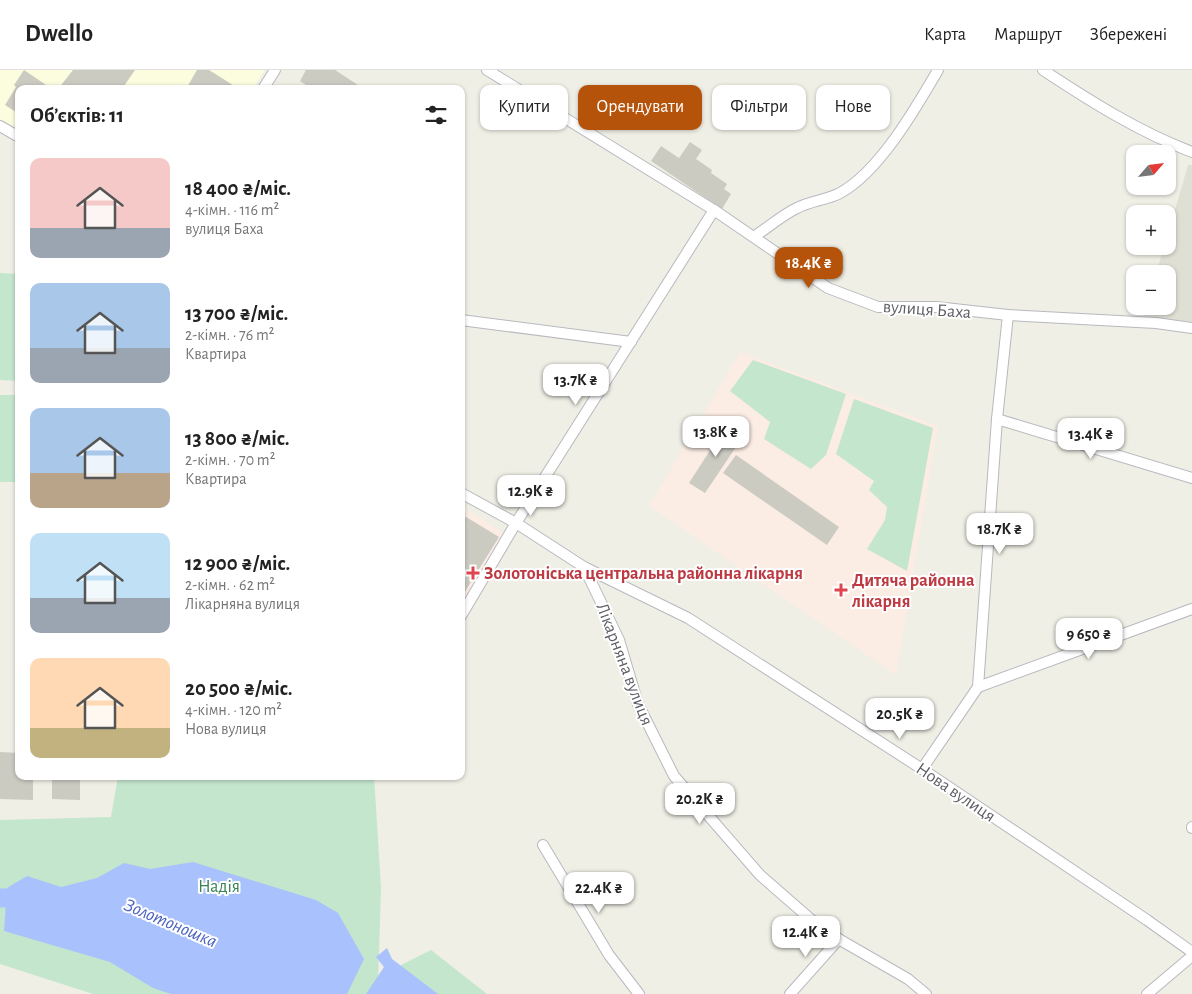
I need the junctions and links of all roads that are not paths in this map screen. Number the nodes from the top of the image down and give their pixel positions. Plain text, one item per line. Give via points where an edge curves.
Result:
1 (275, 70) edge
2 (488, 70) edge
3 (938, 70) edge
4 (1043, 70) edge
5 (266, 85) edge
6 (0, 126) edge
7 (15, 135) edge
8 (1192, 152) edge
9 (714, 210) junction
10 (755, 236) junction
11 (1008, 315) junction
12 (465, 321) edge
13 (1192, 328) edge
14 (631, 342) junction
15 (997, 419) junction
16 (1192, 478) edge
17 (465, 494) edge
18 (516, 523) junction
19 (584, 567) junction
20 (465, 609) edge
21 (1192, 609) edge
22 (978, 688) junction
23 (922, 769) junction
24 (543, 845) dead end
25 (839, 939) junction
26 (1192, 952) edge
27 (1192, 956) edge
28 (639, 994) edge
29 (790, 994) edge
30 (926, 994) edge
31 (1147, 994) edge

1 - 5 street
2 - 9 street, вулиця Баха
3 - 10 street via 882,154 858,181 840,193 797,208
4 - 8 street via 1165,142
6 - 7 street
9 - 10 street, вулиця Баха
9 - 14 street
10 - 11 street, вулиця Баха via 828,288 878,307 936,307
11 - 13 street, вулиця Баха
11 - 15 street
12 - 14 street
14 - 18 street
15 - 16 street
15 - 22 street
17 - 18 street
18 - 19 street
18 - 20 street
19 - 23 street, Нова вулиця via 688,618
19 - 25 street, Лікарняна вулиця via 619,640 638,704 674,776 760,875 823,930
21 - 22 street
22 - 23 street
23 - 26 street, Нова вулиця
24 - 28 street via 609,955
25 - 29 street
25 - 30 street, Лікарняна вулиця via 908,979
27 - 31 street

